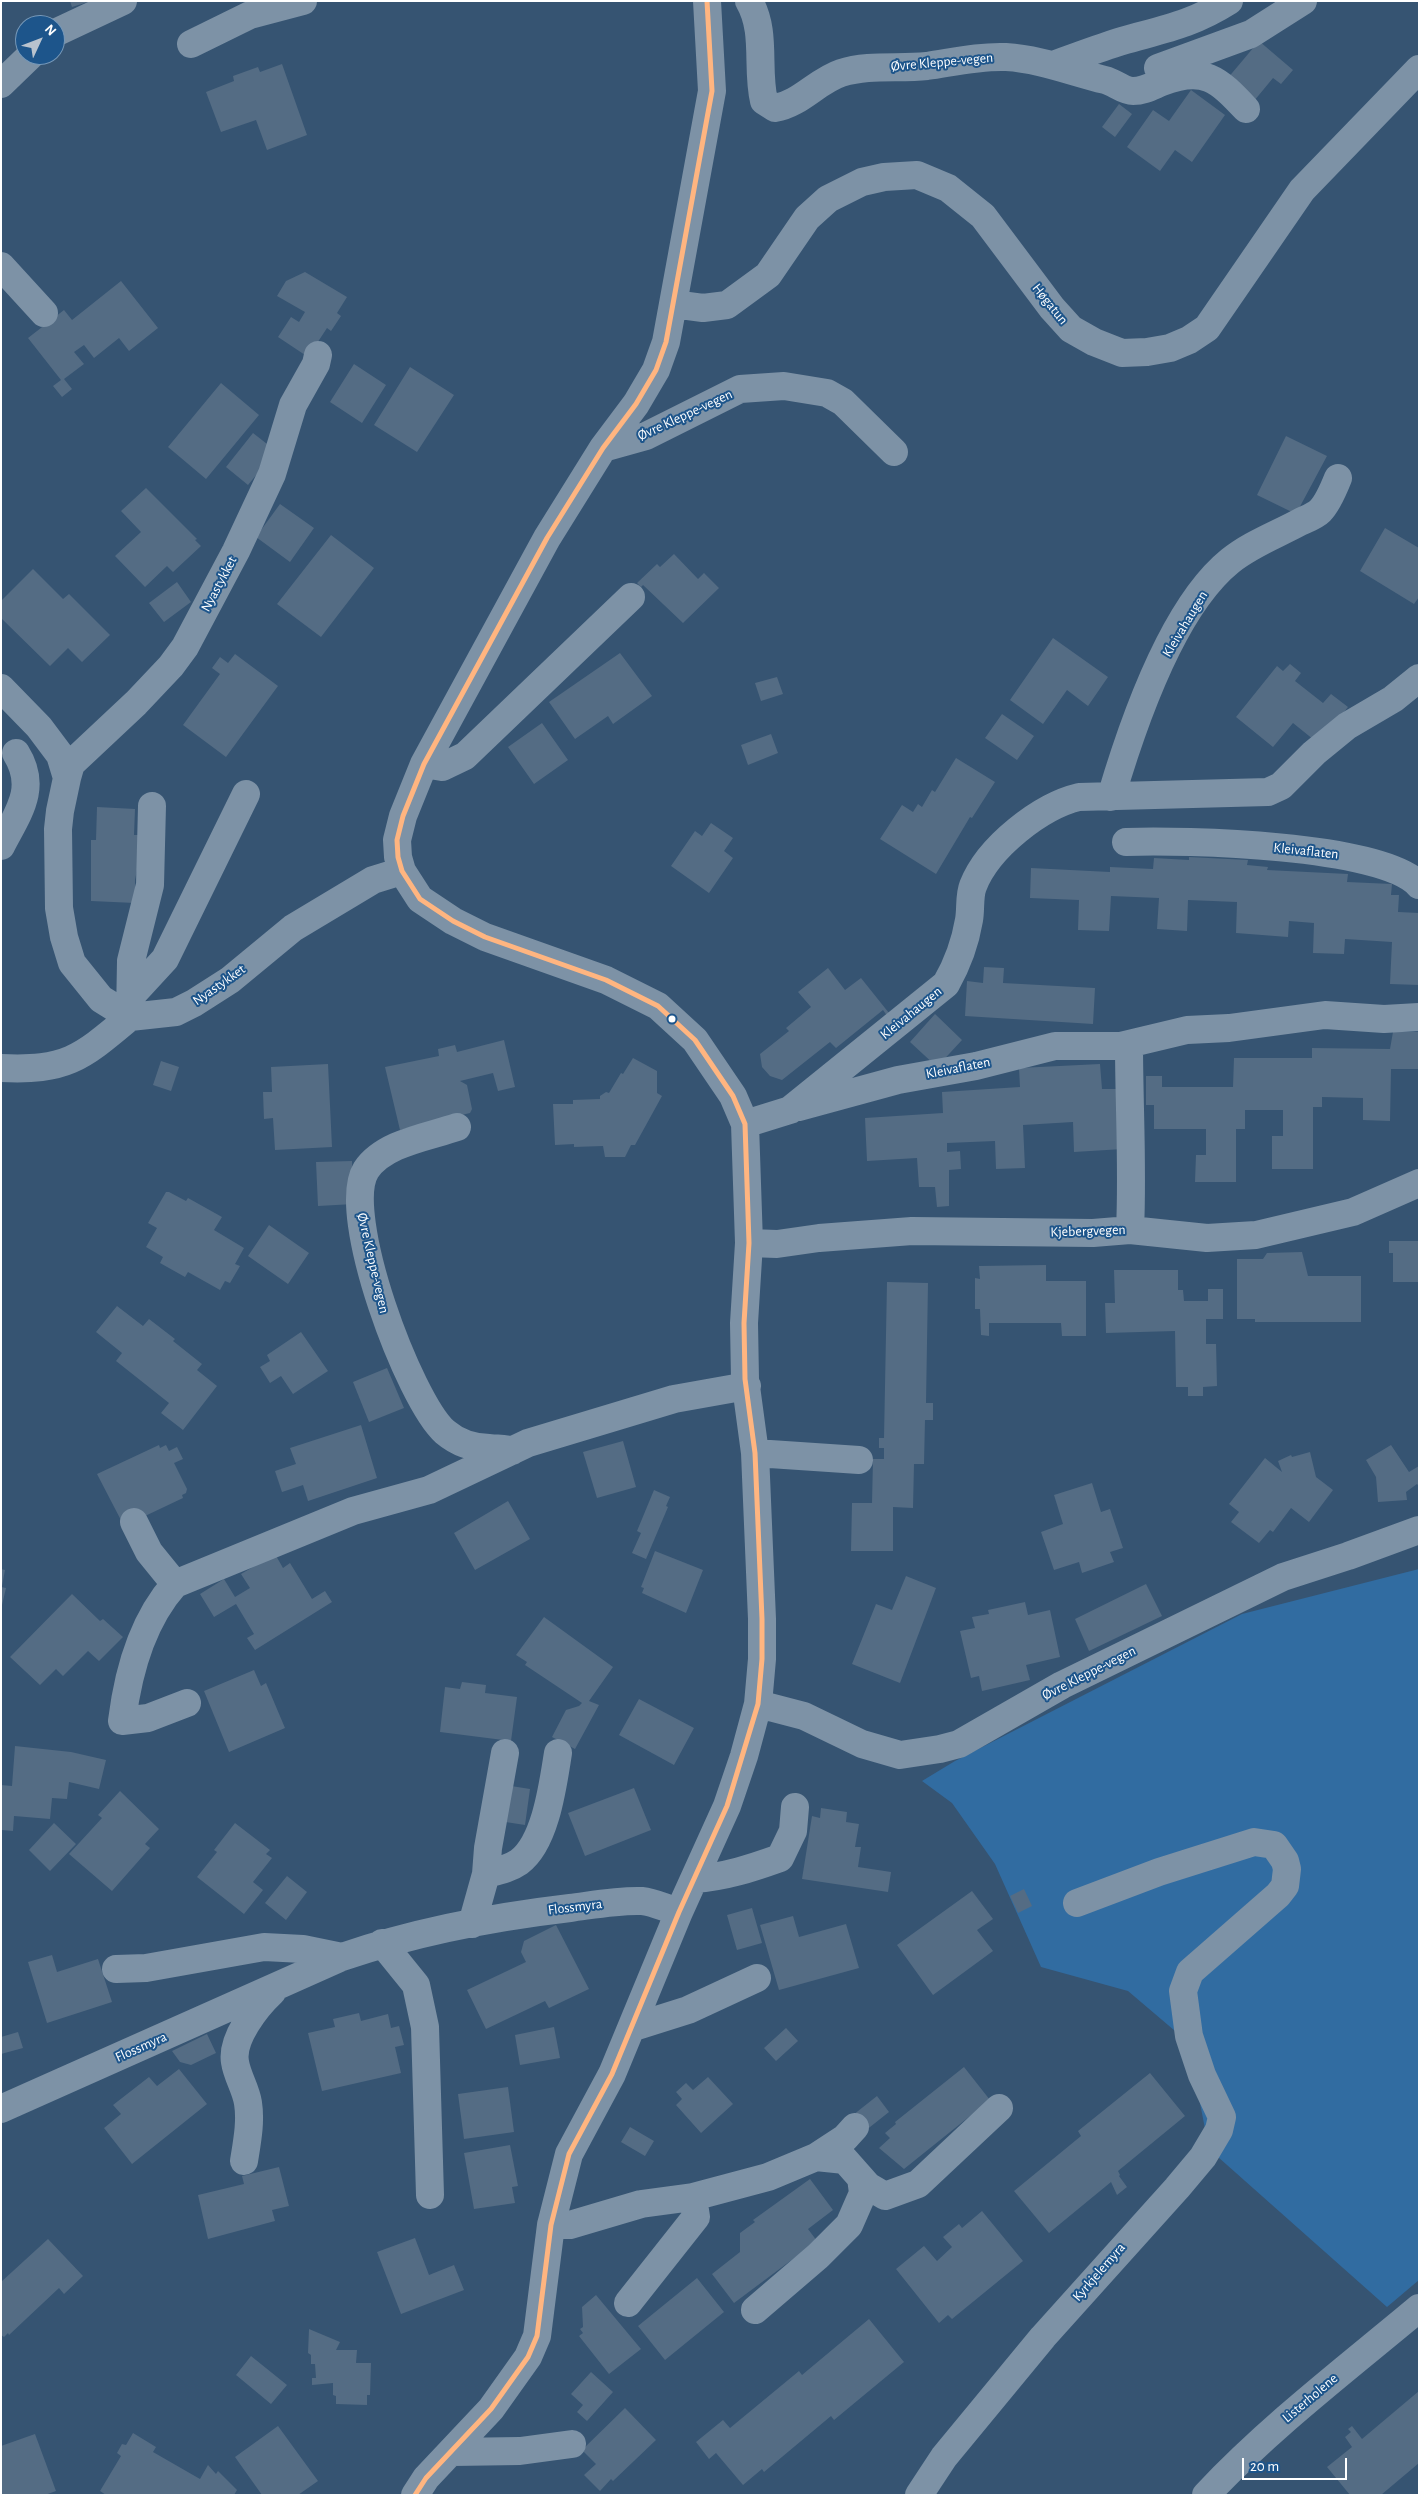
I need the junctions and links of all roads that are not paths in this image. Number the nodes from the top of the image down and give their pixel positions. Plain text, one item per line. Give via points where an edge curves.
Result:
1 (123, 1) edge
2 (303, 1) edge
3 (707, 1) edge
4 (749, 1) edge
5 (1230, 1) edge
6 (1302, 1) edge
7 (65, 28) edge
8 (191, 44) dead end
9 (21, 65) edge
10 (1053, 65) junction
11 (1419, 69) edge
12 (1, 84) edge
13 (1116, 84) junction
14 (1246, 109) dead end
15 (1, 266) edge
16 (673, 304) junction
17 (44, 313) dead end
18 (318, 355) dead end
19 (603, 448) junction
20 (894, 452) dead end
21 (1338, 478) dead end
22 (631, 597) dead end
23 (1419, 678) edge
24 (1, 688) edge
25 (43, 732) junction
26 (8, 754) edge
27 (424, 764) junction
28 (67, 778) junction
29 (246, 794) dead end
30 (1111, 797) junction
31 (152, 806) dead end
32 (1126, 842) dead end
33 (1, 846) edge
34 (402, 871) junction
35 (1419, 885) edge
36 (130, 1007) junction
37 (1419, 1017) edge
38 (1129, 1044) junction
39 (1, 1068) edge
40 (790, 1110) junction
41 (745, 1124) junction
42 (457, 1127) dead end
43 (1419, 1182) edge
44 (1130, 1230) junction
45 (749, 1243) junction
46 (747, 1386) junction
47 (512, 1451) junction
48 (755, 1453) junction
49 (859, 1460) dead end
50 (134, 1522) dead end
51 (1419, 1530) edge
52 (175, 1584) junction
53 (187, 1703) dead end
54 (758, 1704) junction
55 (505, 1753) dead end
56 (558, 1753) dead end
57 (795, 1807) dead end
58 (486, 1874) junction
59 (694, 1879) junction
60 (1077, 1903) dead end
61 (679, 1912) junction
62 (472, 1924) junction
63 (382, 1943) junction
64 (342, 1957) junction
65 (116, 1969) dead end
66 (757, 1978) dead end
67 (281, 1985) junction
68 (631, 2028) junction
69 (999, 2108) dead end
70 (1, 2109) edge
71 (855, 2127) dead end
72 (816, 2157) junction
73 (244, 2161) dead end
74 (861, 2178) junction
75 (430, 2196) dead end
76 (693, 2197) junction
77 (551, 2225) junction
78 (628, 2304) dead end
79 (1419, 2308) edge
80 (755, 2310) dead end
81 (572, 2444) dead end
82 (452, 2452) junction
83 (415, 2495) edge
84 (919, 2495) edge
85 (1206, 2495) edge

1 - 7 street
2 - 8 street via 250,15
3 - 16 street, Øvre Kleppe-vegen via 712,91
4 - 10 street, Øvre Kleppe-vegen via 758,25 761,89 764,101 775,108 787,106 838,74 859,68 926,66 981,57
5 - 10 street via 1210,14 1180,26 1122,41
6 - 13 street via 1251,34 1170,65 1123,77
9 - 12 street
10 - 13 street, Øvre Kleppe-vegen
11 - 16 street, Høgatun via 1302,190 1207,328 1170,348 1122,353 1072,329 1052,308 983,216 948,188 917,175 862,182 828,199 808,218 768,276 727,305 703,308
13 - 14 street, Øvre Kleppe-vegen via 1131,91 1145,90 1183,76 1203,75 1227,89
15 - 17 street
16 - 19 street, Øvre Kleppe-vegen via 666,342 656,370 636,404
18 - 28 street, Nyastykket via 293,406 272,474 185,647 136,703 71,764
19 - 20 street, Øvre Kleppe-vegen via 646,436 740,389 777,386 827,393 843,402
19 - 27 street, Øvre Kleppe-vegen via 547,538
21 - 30 street, Kleivahaugen via 1320,511 1260,541 1230,561 1183,620 1147,691
22 - 27 street via 465,756 442,767
23 - 30 street, Kleivahaugen via 1393,699 1347,726 1281,786 1268,792
24 - 25 street
25 - 26 street
25 - 28 street via 60,756
26 - 33 street via 24,767 26,793
27 - 34 street, Øvre Kleppe-vegen via 397,840
28 - 36 street, Nyastykket via 58,829 59,908 64,937 72,963 101,999
29 - 36 street via 165,959
30 - 40 street, Kleivahaugen via 1080,797 1064,801 1012,835 973,886 964,946 946,984
31 - 36 street via 150,885 131,961
32 - 35 street, Kleivaflaten via 1176,840 1348,856 1390,868 1409,876
34 - 36 street, Nyastykket via 373,880 293,928 230,980 194,1003 176,1012
34 - 41 street, Øvre Kleppe-vegen via 420,898 454,921 485,937 606,980 658,1006 694,1040 733,1096
36 - 39 street via 88,1052 65,1064 30,1069
37 - 38 street, Kleivaflaten via 1384,1019 1325,1015 1229,1028 1187,1030
38 - 40 street, Kleivaflaten via 1055,1046 976,1066 898,1080
38 - 44 street
40 - 41 street, Kleivahaugen
41 - 45 street, Øvre Kleppe-vegen
42 - 47 street, Øvre Kleppe-vegen via 392,1149 372,1163 365,1172 361,1224 382,1310 419,1397 432,1417 445,1432 461,1442 478,1448
43 - 44 street, Kjebergvegen via 1353,1212 1256,1235 1207,1238
44 - 45 street, Kjebergvegen via 1093,1233 912,1231 778,1244
45 - 46 street, Øvre Kleppe-vegen via 744,1323
46 - 47 street, Øvre Kleppe-vegen via 674,1399 528,1443
46 - 48 street, Øvre Kleppe-vegen
47 - 52 street, Øvre Kleppe-vegen via 429,1490 354,1511
48 - 49 street
48 - 54 street, Øvre Kleppe-vegen via 762,1619
50 - 52 street via 149,1552
51 - 54 street, Øvre Kleppe-vegen via 1283,1577 1062,1685 959,1744 900,1755 862,1744 804,1716
52 - 53 street, Øvre Kleppe-vegen via 160,1602 131,1666 122,1721 148,1718
54 - 59 street, Øvre Kleppe-vegen via 727,1806
55 - 58 street
56 - 58 street via 552,1788 533,1846 521,1861
57 - 59 street via 793,1831 780,1858 742,1872
58 - 62 street
59 - 61 street, Øvre Kleppe-vegen
60 - 84 street, Kyrkjelemyra via 1242,1844 1274,1846 1281,1853 1287,1869 1285,1886 1190,1972 1183,1991 1189,2036 1202,2075 1222,2117 1219,2130 1203,2157 1177,2188 1043,2337 950,2449
61 - 62 street, Flossmyra via 644,1902 616,1902
61 - 68 street, Øvre Kleppe-vegen
62 - 63 street, Flossmyra
63 - 64 street, Flossmyra
63 - 75 street via 416,1985 425,2027
64 - 65 street via 303,1949 264,1947 146,1968
64 - 67 street, Flossmyra
66 - 68 street via 688,2010
67 - 70 street, Flossmyra
67 - 73 street, Flossmyra via 259,2004 248,2020 235,2051 235,2062 248,2102
68 - 77 street, Øvre Kleppe-vegen via 612,2074 569,2154
69 - 74 street via 918,2184 885,2196
71 - 72 street via 845,2138
72 - 74 street via 846,2160
72 - 76 street via 768,2177
74 - 80 street via 863,2193 849,2225
76 - 77 street via 641,2204 570,2225
76 - 78 street via 696,2218
77 - 82 street, Øvre Kleppe-vegen via 542,2309 537,2336 528,2357 491,2409
79 - 85 street, Listerholene via 1242,2456
81 - 82 street via 520,2451
82 - 83 street, Øvre Kleppe-vegen via 426,2478

